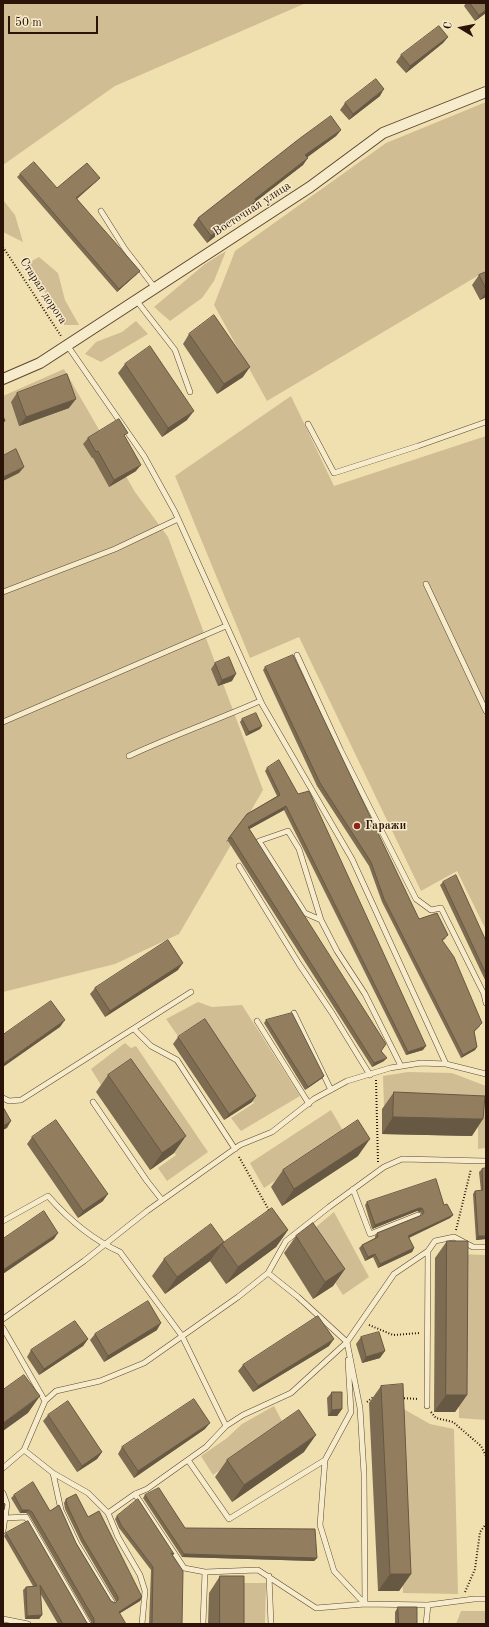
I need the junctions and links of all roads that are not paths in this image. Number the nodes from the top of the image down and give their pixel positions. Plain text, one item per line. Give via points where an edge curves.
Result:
1 (486, 92) edge
2 (101, 211) dead end
3 (155, 288) junction
4 (136, 300) junction
5 (67, 346) junction
6 (3, 380) edge
7 (190, 392) dead end
8 (486, 422) edge
9 (308, 424) dead end
10 (178, 519) junction
11 (426, 584) dead end
12 (3, 592) edge
13 (226, 626) junction
14 (297, 655) dead end
15 (260, 701) junction
16 (486, 711) edge
17 (3, 722) edge
18 (129, 756) dead end
19 (239, 866) dead end
20 (321, 920) junction
21 (191, 992) dead end
22 (486, 1003) edge
23 (294, 1013) edge
24 (258, 1021) dead end
25 (134, 1028) junction
26 (446, 1064) junction
27 (402, 1066) junction
28 (373, 1074) junction
29 (486, 1074) edge
30 (332, 1090) junction
31 (3, 1098) edge
32 (93, 1102) dead end
33 (309, 1104) junction
34 (234, 1149) junction
35 (486, 1161) edge
36 (353, 1190) junction
37 (162, 1200) junction
38 (418, 1214) dead end
39 (3, 1221) edge
40 (104, 1245) junction
41 (486, 1247) edge
42 (428, 1251) junction
43 (268, 1273) junction
44 (3, 1319) edge
45 (3, 1328) edge
46 (182, 1336) junction
47 (347, 1342) junction
48 (45, 1401) junction
49 (426, 1406) road end
50 (226, 1426) junction
51 (24, 1450) junction
52 (188, 1460) junction
53 (325, 1460) junction
54 (3, 1468) edge
55 (53, 1473) junction
56 (3, 1493) edge
57 (135, 1494) junction
58 (108, 1513) junction
59 (5, 1518) junction
60 (3, 1531) edge
61 (205, 1572) junction
62 (269, 1576) junction
63 (486, 1599) edge
64 (112, 1602) edge
65 (365, 1604) junction
66 (428, 1605) junction
67 (3, 1619) edge
68 (28, 1624) edge
69 (88, 1624) edge
70 (142, 1624) edge
71 (203, 1624) edge
72 (270, 1624) edge
73 (426, 1624) edge

1 - 3 street, Восточная улица via 383,133 310,187
2 - 3 lane via 125,249
3 - 4 street, Восточная улица
4 - 5 street, Восточная улица
4 - 7 lane via 176,350
5 - 6 street, Восточная улица via 40,363
5 - 10 lane via 144,456
8 - 9 lane via 334,473
10 - 12 lane via 115,549
10 - 13 lane
11 - 16 lane
13 - 15 lane
13 - 17 lane
14 - 22 lane via 341,751 416,899 431,910 441,908 484,994
15 - 18 lane
15 - 26 lane via 352,859
19 - 28 lane via 299,964
20 - 20 lane via 305,913 259,841 288,831 299,849
20 - 27 lane
21 - 25 lane
23 - 30 lane
24 - 33 lane
25 - 31 lane via 21,1100 9,1101
25 - 34 lane via 151,1046 177,1060
26 - 27 lane via 421,1063
26 - 29 lane
27 - 28 lane
28 - 30 lane via 347,1081
30 - 33 lane
32 - 37 lane
33 - 34 lane via 272,1132
34 - 37 lane
35 - 36 lane via 402,1159 384,1166
36 - 38 lane via 370,1234
36 - 43 lane via 286,1241
37 - 40 lane
39 - 40 lane via 48,1196 68,1218
40 - 44 lane
40 - 46 lane via 120,1252
41 - 42 lane via 473,1247 454,1238 435,1240
42 - 47 lane via 394,1274
42 - 49 lane
43 - 46 lane
43 - 47 lane
45 - 48 lane
46 - 48 lane via 144,1363 100,1380 56,1391
46 - 50 lane
47 - 50 lane via 291,1393 243,1415
47 - 53 lane via 351,1412
47 - 65 lane via 360,1408 364,1474
48 - 51 lane
50 - 52 lane via 206,1447
51 - 54 lane
51 - 55 lane
52 - 53 lane via 229,1519
52 - 57 lane via 147,1489
53 - 65 lane via 320,1524 334,1571
55 - 58 lane via 88,1493
55 - 64 lane via 61,1510 77,1544
56 - 59 lane via 7,1504
57 - 58 lane
57 - 61 lane via 184,1568
58 - 70 lane via 118,1537 140,1575 145,1591
59 - 60 lane
59 - 69 lane via 26,1517
61 - 62 lane via 258,1570
61 - 71 lane
62 - 65 lane via 316,1608
62 - 72 lane
63 - 66 lane
65 - 66 lane
66 - 73 lane
67 - 68 lane

